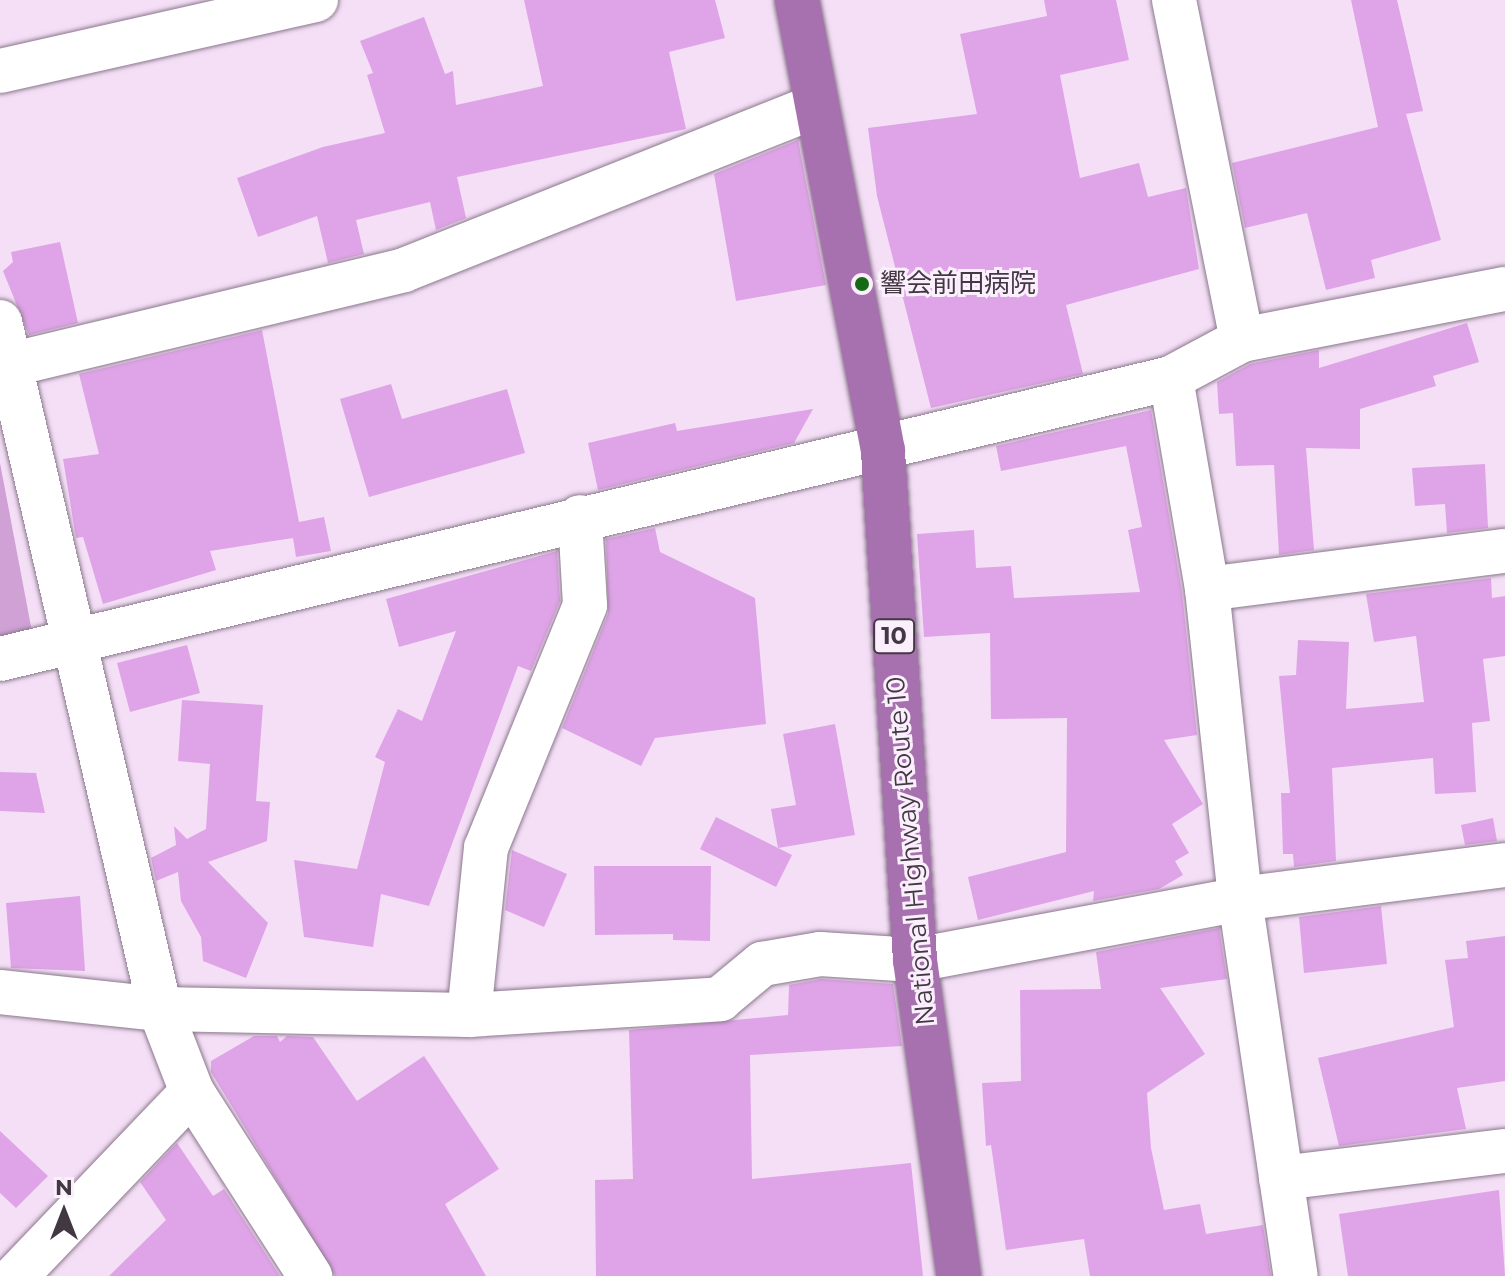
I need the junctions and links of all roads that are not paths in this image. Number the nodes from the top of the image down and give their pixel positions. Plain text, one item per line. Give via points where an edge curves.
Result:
1 (316, 0) edge
2 (797, 0) edge
3 (1174, 0) edge
4 (0, 71) edge
5 (814, 107) junction
6 (1505, 289) edge
7 (0, 322) edge
8 (1242, 340) junction
9 (13, 364) junction
10 (1171, 378) junction
11 (883, 451) junction
12 (580, 517) junction
13 (1505, 551) edge
14 (1207, 589) junction
15 (77, 639) junction
16 (0, 659) edge
17 (1505, 865) edge
18 (1240, 899) junction
19 (915, 960) junction
20 (0, 992) edge
21 (160, 1009) junction
22 (469, 1015) junction
23 (192, 1092) junction
24 (1505, 1151) edge
25 (1281, 1178) junction
26 (16, 1276) edge
27 (310, 1276) edge
28 (959, 1276) edge
29 (1296, 1276) edge

1 - 4 street
2 - 5 highway, National Highway Route 10 / 10
3 - 8 street
5 - 9 street via 404,270
5 - 11 highway, National Highway Route 10 / 10
6 - 8 street
7 - 9 street
8 - 10 street
9 - 15 street
10 - 11 street
10 - 14 street
11 - 12 street
11 - 19 highway, National Highway Route 10 / 10
12 - 15 street
12 - 22 street via 585,605 486,848
13 - 14 street
14 - 18 street
15 - 16 street
15 - 21 street
17 - 18 street
18 - 19 street
18 - 25 street
19 - 22 street via 820,954 762,964 720,999
19 - 28 highway, National Highway Route 10 / 10
20 - 21 street
21 - 22 street
21 - 23 street
23 - 26 street
23 - 27 street
24 - 25 street
25 - 29 street

